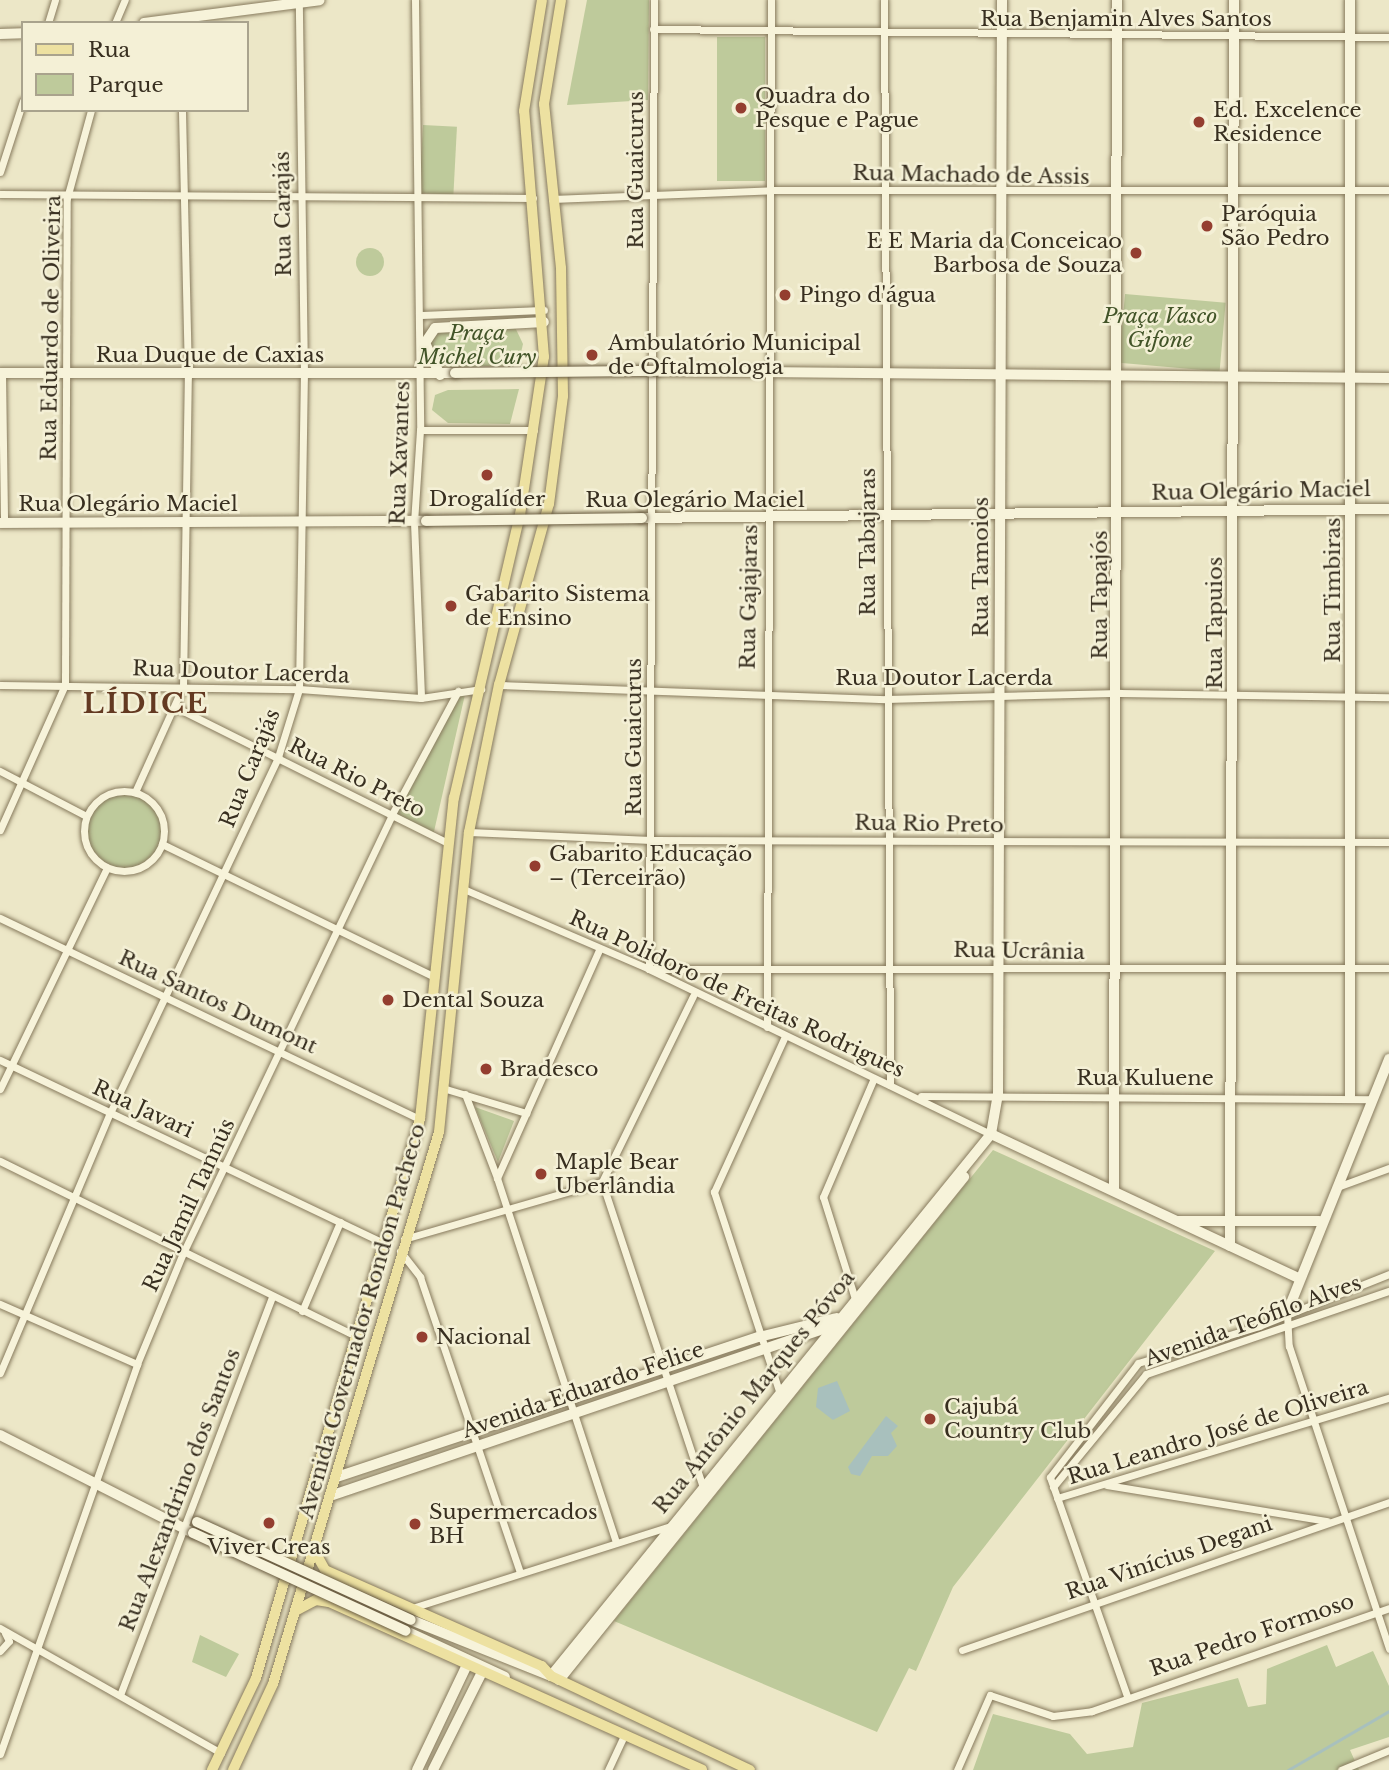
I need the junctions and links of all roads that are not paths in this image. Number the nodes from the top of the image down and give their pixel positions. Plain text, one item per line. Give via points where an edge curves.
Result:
1 (55, 0) edge
2 (125, 0) edge
3 (320, 0) edge
4 (415, 0) edge
5 (542, 0) edge
6 (561, 0) edge
7 (654, 0) edge
8 (771, 0) edge
9 (884, 0) edge
10 (1002, 0) edge
11 (1117, 0) edge
12 (1234, 0) edge
13 (1350, 0) edge
14 (299, 1) edge
15 (49, 21) edge
16 (116, 21) edge
17 (179, 21) edge
18 (653, 29) junction
19 (771, 31) junction
20 (884, 31) junction
21 (21, 33) edge
22 (0, 34) edge
23 (1116, 36) junction
24 (1234, 36) junction
25 (1349, 36) junction
26 (1389, 37) edge
27 (1001, 38) junction
28 (21, 107) edge
29 (90, 112) edge
30 (182, 112) edge
31 (0, 172) edge
32 (773, 190) junction
33 (1352, 190) junction
34 (1389, 190) edge
35 (887, 191) junction
36 (1234, 191) junction
37 (1001, 193) junction
38 (1121, 193) junction
39 (0, 194) edge
40 (419, 195) junction
41 (653, 195) junction
42 (67, 198) junction
43 (185, 198) junction
44 (533, 198) junction
45 (300, 199) junction
46 (552, 199) junction
47 (544, 310) junction
48 (419, 315) junction
49 (544, 322) junction
50 (769, 370) junction
51 (657, 371) junction
52 (885, 371) junction
53 (1117, 372) junction
54 (1, 373) edge
55 (67, 374) junction
56 (304, 374) junction
57 (1001, 374) junction
58 (420, 375) junction
59 (440, 375) junction
60 (188, 376) junction
61 (1234, 378) junction
62 (1351, 378) junction
63 (1389, 378) edge
64 (420, 430) junction
65 (534, 430) junction
66 (1234, 508) junction
67 (1351, 508) junction
68 (1389, 509) edge
69 (1119, 513) junction
70 (1000, 516) junction
71 (648, 518) junction
72 (885, 519) junction
73 (768, 521) junction
74 (66, 522) junction
75 (414, 522) junction
76 (2, 523) edge
77 (186, 523) junction
78 (301, 523) junction
79 (0, 685) edge
80 (65, 685) junction
81 (499, 685) junction
82 (183, 686) junction
83 (481, 688) junction
84 (299, 689) junction
85 (458, 691) junction
86 (1119, 692) junction
87 (652, 694) junction
88 (765, 695) junction
89 (1234, 696) junction
90 (1352, 696) junction
91 (1389, 697) edge
92 (421, 698) junction
93 (999, 698) junction
94 (886, 699) junction
95 (175, 707) junction
96 (278, 757) junction
97 (0, 771) edge
98 (22, 782) junction
99 (135, 792) junction
100 (86, 816) junction
101 (391, 816) junction
102 (0, 830) edge
103 (469, 832) junction
104 (767, 839) junction
105 (651, 840) junction
106 (884, 840) junction
107 (999, 842) junction
108 (1351, 842) junction
109 (1389, 842) edge
110 (448, 843) junction
111 (1118, 843) junction
112 (162, 844) junction
113 (1235, 845) junction
114 (107, 868) junction
115 (223, 877) junction
116 (466, 890) junction
117 (0, 918) edge
118 (337, 932) junction
119 (64, 949) junction
120 (599, 950) junction
121 (767, 966) junction
122 (1351, 967) junction
123 (885, 968) junction
124 (1000, 968) junction
125 (1232, 968) junction
126 (1389, 968) edge
127 (649, 970) junction
128 (1117, 970) junction
129 (435, 977) junction
130 (693, 996) junction
131 (166, 999) junction
132 (767, 1027) junction
133 (785, 1036) junction
134 (280, 1050) junction
135 (0, 1060) edge
136 (10, 1065) junction
137 (1388, 1066) edge
138 (874, 1077) junction
139 (890, 1084) junction
140 (446, 1089) junction
141 (0, 1090) edge
142 (465, 1094) junction
143 (999, 1094) junction
144 (1233, 1095) junction
145 (920, 1096) junction
146 (1350, 1096) junction
147 (1116, 1097) junction
148 (1369, 1099) junction
149 (110, 1113) junction
150 (526, 1113) junction
151 (420, 1119) junction
152 (994, 1135) junction
153 (0, 1161) edge
154 (225, 1167) junction
155 (1389, 1168) edge
156 (497, 1178) junction
157 (603, 1182) junction
158 (1333, 1189) junction
159 (1114, 1190) junction
160 (73, 1195) junction
161 (509, 1213) junction
162 (1174, 1220) junction
163 (1319, 1220) junction
164 (340, 1222) junction
165 (1233, 1222) junction
166 (385, 1244) junction
167 (402, 1245) junction
168 (1230, 1246) junction
169 (183, 1253) junction
170 (1389, 1274) edge
171 (1298, 1278) junction
172 (1389, 1291) edge
173 (855, 1294) junction
174 (272, 1297) junction
175 (1320, 1298) junction
176 (0, 1304) edge
177 (302, 1311) junction
178 (21, 1313) junction
179 (1287, 1313) junction
180 (1323, 1314) junction
181 (846, 1318) junction
182 (1286, 1326) junction
183 (359, 1337) junction
184 (759, 1338) junction
185 (764, 1349) junction
186 (1170, 1353) junction
187 (1138, 1363) junction
188 (137, 1364) junction
189 (1172, 1365) junction
190 (665, 1368) junction
191 (0, 1373) edge
192 (1146, 1374) junction
193 (669, 1381) junction
194 (781, 1398) junction
195 (1389, 1398) edge
196 (570, 1400) junction
197 (574, 1413) junction
198 (1313, 1425) junction
199 (473, 1432) junction
200 (0, 1435) edge
201 (478, 1446) junction
202 (401, 1456) junction
203 (405, 1470) junction
204 (337, 1477) junction
205 (98, 1480) junction
206 (1104, 1485) junction
207 (1053, 1487) junction
208 (703, 1488) junction
209 (330, 1496) junction
210 (1057, 1498) junction
211 (1389, 1502) edge
212 (1342, 1517) junction
213 (1331, 1521) junction
214 (191, 1526) junction
215 (672, 1526) junction
216 (616, 1542) junction
217 (671, 1542) junction
218 (313, 1550) junction
219 (520, 1573) junction
220 (359, 1585) junction
221 (1094, 1601) junction
222 (1389, 1608) edge
223 (346, 1610) junction
224 (295, 1611) junction
225 (1375, 1612) junction
226 (409, 1620) junction
227 (1, 1629) edge
228 (36, 1649) junction
229 (1389, 1649) edge
230 (962, 1650) dead end
231 (0, 1651) edge
232 (466, 1667) junction
233 (481, 1674) junction
234 (506, 1678) junction
235 (555, 1678) junction
236 (120, 1695) junction
237 (1127, 1696) junction
238 (625, 1734) junction
239 (1389, 1750) edge
240 (221, 1754) junction
241 (0, 1755) edge
242 (212, 1770) edge
243 (233, 1770) edge
244 (417, 1770) edge
245 (433, 1770) edge
246 (608, 1770) edge
247 (702, 1770) edge
248 (750, 1770) edge
249 (957, 1770) edge
250 (1341, 1770) edge

1 - 15 street
2 - 16 street
3 - 14 street
4 - 40 street, Rua Xavantes
5 - 44 main road, Avenida Governador Rondon Pacheco via 524,100
6 - 46 main road, Avenida Governador Rondon Pacheco via 544,104
7 - 18 street, Rua Guaicurus
8 - 19 street, Rua Gajajaras
9 - 20 street, Rua Tabajaras
10 - 27 street, Rua Tamoios
11 - 23 street, Rua Tapajós
12 - 24 street, Rua Tapuios
13 - 25 street, Rua Timbiras
14 - 17 street
14 - 45 street, Rua Carajás
18 - 19 street, Rua Benjamin Alves Santos
18 - 41 street, Rua Guaicurus
19 - 20 street, Rua Benjamin Alves Santos
19 - 32 street, Rua Gajajaras
20 - 27 street, Rua Benjamin Alves Santos
20 - 35 street, Rua Tabajaras
21 - 22 street
23 - 24 street, Rua Benjamin Alves Santos
23 - 27 street, Rua Benjamin Alves Santos
23 - 38 street, Rua Tapajós
24 - 25 street, Rua Benjamin Alves Santos
24 - 36 street, Rua Tapuios
25 - 26 street, Rua Benjamin Alves Santos
25 - 33 street, Rua Timbiras
27 - 37 street, Rua Tamoios
28 - 31 street
29 - 42 street, Rua Eduardo de Oliveira
30 - 43 street
32 - 35 street, Rua Machado de Assis
32 - 41 street, Rua Machado de Assis
32 - 50 street, Rua Gajajaras
33 - 34 street, Rua Machado de Assis
33 - 36 street, Rua Machado de Assis
33 - 62 street, Rua Timbiras
35 - 37 street, Rua Machado de Assis
35 - 52 street, Rua Tabajaras
36 - 38 street, Rua Machado de Assis
36 - 61 street, Rua Tapuios
37 - 38 street, Rua Machado de Assis
37 - 57 street, Rua Tamoios
38 - 53 street, Rua Tapajós
39 - 42 street
40 - 44 street
40 - 45 street
40 - 48 street, Rua Xavantes
41 - 46 street, Rua Machado de Assis
41 - 51 street, Rua Guaicurus
42 - 43 street
42 - 55 street, Rua Eduardo de Oliveira
43 - 45 street
43 - 60 street
44 - 47 main road, Avenida Governador Rondon Pacheco
45 - 56 street, Rua Carajás
46 - 81 main road, Avenida Governador Rondon Pacheco via 563,396 549,504
47 - 48 street
47 - 49 main road, Avenida Governador Rondon Pacheco
48 - 58 street, Rua Xavantes
49 - 59 street via 435,328 425,343
49 - 65 main road, Avenida Governador Rondon Pacheco
50 - 51 street
50 - 52 street
50 - 73 street, Rua Gajajaras
51 - 59 street, Rua Duque de Caxias, bridge
51 - 71 street, Rua Guaicurus
52 - 57 street
52 - 72 street, Rua Tabajaras
53 - 57 street
53 - 61 street
53 - 69 street, Rua Tapajós
54 - 55 street, Rua Duque de Caxias
54 - 76 street
55 - 60 street, Rua Duque de Caxias
55 - 74 street, Rua Eduardo de Oliveira
56 - 58 street, Rua Duque de Caxias
56 - 60 street, Rua Duque de Caxias
56 - 78 street, Rua Carajás
57 - 70 street, Rua Tamoios
58 - 59 street, Rua Duque de Caxias
58 - 64 street, Rua Xavantes
60 - 77 street
61 - 62 street
61 - 66 street, Rua Tapuios
62 - 63 street
62 - 67 street, Rua Timbiras
64 - 65 street
64 - 75 street, Rua Xavantes
65 - 83 main road, Avenida Governador Rondon Pacheco
66 - 67 street, Rua Olegário Maciel
66 - 69 street, Rua Olegário Maciel
66 - 89 street, Rua Tapuios
67 - 68 street, Rua Olegário Maciel
67 - 90 street, Rua Timbiras
69 - 70 street, Rua Olegário Maciel
69 - 86 street, Rua Tapajós
70 - 72 street, Rua Olegário Maciel
70 - 93 street, Rua Tamoios
71 - 73 street, Rua Olegário Maciel
71 - 75 street, Rua Olegário Maciel, bridge
71 - 87 street, Rua Guaicurus
72 - 73 street, Rua Olegário Maciel
72 - 94 street, Rua Tabajaras
73 - 88 street, Rua Gajajaras
74 - 76 street, Rua Olegário Maciel
74 - 77 street, Rua Olegário Maciel
74 - 80 street, Rua Eduardo de Oliveira
75 - 78 street, Rua Olegário Maciel
75 - 92 street, Rua Xavantes
77 - 78 street, Rua Olegário Maciel
77 - 82 street
78 - 84 street, Rua Carajás
79 - 80 street, Rua Doutor Lacerda
80 - 82 street, Rua Doutor Lacerda
80 - 98 street, Rua Eduardo de Oliveira
81 - 87 street, Rua Doutor Lacerda
81 - 103 main road, Avenida Governador Rondon Pacheco
82 - 84 street, Rua Doutor Lacerda
82 - 95 street
83 - 85 street, Rua Doutor Lacerda
83 - 110 main road, Avenida Governador Rondon Pacheco
84 - 92 street, Rua Doutor Lacerda
84 - 96 street, Rua Carajás
85 - 92 street, Rua Doutor Lacerda
85 - 101 street, Rua Jamil Tannús
86 - 89 street, Rua Doutor Lacerda
86 - 93 street, Rua Doutor Lacerda
86 - 111 street, Rua Tapajós
87 - 88 street, Rua Doutor Lacerda
87 - 105 street, Rua Guaicurus
88 - 94 street, Rua Doutor Lacerda
88 - 104 street, Rua Gajajaras
89 - 90 street, Rua Doutor Lacerda
89 - 113 street, Rua Tapuios
90 - 91 street, Rua Doutor Lacerda
90 - 108 street, Rua Timbiras
93 - 94 street, Rua Doutor Lacerda
93 - 107 street, Rua Tamoios
94 - 106 street, Rua Tabajaras
95 - 96 street, Rua Rio Preto
95 - 99 street
96 - 101 street, Rua Rio Preto
96 - 115 street, Rua Carajás
97 - 98 street
98 - 100 street
98 - 102 street, Rua Eduardo de Oliveira
99 - 100 street via 112,793
99 - 112 street via 158,809
100 - 114 street via 84,841
101 - 110 street, Rua Rio Preto
101 - 118 street, Rua Jamil Tannús
103 - 105 street, Rua Rio Preto
103 - 116 main road, Avenida Governador Rondon Pacheco
104 - 105 street, Rua Rio Preto
104 - 106 street, Rua Rio Preto
104 - 121 street, Rua Gajajaras
105 - 127 street, Rua Guaicurus
106 - 107 street, Rua Rio Preto
106 - 123 street, Rua Tabajaras
107 - 111 street, Rua Rio Preto
107 - 124 street, Rua Tamoios
108 - 109 street, Rua Rio Preto
108 - 113 street, Rua Rio Preto
108 - 122 street, Rua Timbiras
110 - 129 main road, Avenida Governador Rondon Pacheco
111 - 113 street, Rua Rio Preto
111 - 128 street, Rua Tapajós
112 - 114 street via 133,871
112 - 115 street
113 - 125 street, Rua Tapuios
114 - 119 street
115 - 118 street
115 - 131 street, Rua Carajás
116 - 120 street, Rua Polidoro de Freitas Rodrigues
116 - 140 main road, Avenida Governador Rondon Pacheco
117 - 119 street, Rua Santos Dumont
118 - 129 street
118 - 134 street, Rua Jamil Tannús
119 - 131 street, Rua Santos Dumont
119 - 136 street
120 - 127 street, Rua Polidoro de Freitas Rodrigues
120 - 150 street
121 - 123 street, Rua Ucrânia
121 - 127 street, Rua Ucrânia
121 - 132 street, Rua Gajajaras
122 - 125 street, Rua Ucrânia
122 - 126 street, Rua Ucrânia
122 - 146 street, Rua Timbiras
123 - 124 street, Rua Ucrânia
123 - 139 street, Rua Tabajaras
124 - 128 street, Rua Ucrânia
124 - 143 street, Rua Tamoios
125 - 128 street, Rua Ucrânia
125 - 144 street, Rua Tapuios
127 - 130 street, Rua Polidoro de Freitas Rodrigues
128 - 147 street, Rua Tapajós
129 - 151 main road, Avenida Governador Rondon Pacheco
130 - 132 street, Rua Polidoro de Freitas Rodrigues
130 - 157 street
131 - 134 street, Rua Santos Dumont
131 - 149 street, Rua Carajás
132 - 133 street, Rua Polidoro de Freitas Rodrigues
133 - 138 street, Rua Polidoro de Freitas Rodrigues
133 - 184 street via 714,1192
134 - 151 street, Rua Santos Dumont
134 - 154 street, Rua Jamil Tannús
135 - 136 street, Rua Javari
136 - 141 street
136 - 149 street, Rua Javari
137 - 148 street
138 - 139 street, Rua Polidoro de Freitas Rodrigues
138 - 173 street via 824,1198
139 - 145 street, Rua Polidoro de Freitas Rodrigues
140 - 142 street
140 - 167 main road, Avenida Governador Rondon Pacheco via 439,1132
142 - 150 street
142 - 156 street
143 - 145 street, Rua Kuluene
143 - 147 street, Rua Kuluene
143 - 152 street, Rua Tamoios
144 - 146 street, Rua Kuluene
144 - 147 street, Rua Kuluene
144 - 165 street, Rua Tapuios
145 - 152 street, Rua Polidoro de Freitas Rodrigues
146 - 148 street, Rua Kuluene
147 - 159 street, Rua Tapajós
148 - 158 street
149 - 154 street, Rua Javari
149 - 160 street, Rua Carajás
150 - 156 street
151 - 166 main road, Avenida Governador Rondon Pacheco
152 - 159 street
152 - 173 street, Rua Antônio Marques Póvoa
152 - 181 street, Rua Antônio Marques Póvoa
153 - 160 street
154 - 164 street, Rua Javari
154 - 169 street, Rua Jamil Tannús
155 - 158 street
156 - 161 street
157 - 161 street
157 - 190 street
158 - 163 street
159 - 162 street
160 - 169 street
160 - 178 street, Rua Carajás
161 - 167 street
161 - 196 street
162 - 165 street
162 - 168 street
163 - 165 street
163 - 171 street
164 - 166 street, Rua Javari
164 - 177 street
165 - 168 street, Rua Tapuios
166 - 183 main road, Avenida Governador Rondon Pacheco
167 - 199 street via 420,1278
167 - 204 main road, Avenida Governador Rondon Pacheco
168 - 171 street
169 - 174 street
169 - 188 street, Rua Jamil Tannús
170 - 175 street, Avenida Teófilo Alves
171 - 179 street
172 - 180 street, Avenida Teófilo Alves
173 - 181 street, Rua Antônio Marques Póvoa
173 - 181 street
174 - 177 street
174 - 214 street, Rua Alexandrino dos Santos
175 - 179 street, Avenida Teófilo Alves
175 - 180 street
176 - 178 street
177 - 183 street
178 - 188 street
178 - 191 street, Rua Carajás
179 - 182 street
179 - 186 street, Avenida Teófilo Alves
180 - 182 street, Avenida Teófilo Alves
181 - 184 street, Avenida Eduardo Felice
181 - 185 street, Avenida Eduardo Felice
181 - 194 street, Rua Antônio Marques Póvoa
181 - 194 street, Rua Antônio Marques Póvoa
182 - 189 street, Avenida Teófilo Alves
182 - 198 street
183 - 240 main road, Avenida Governador Rondon Pacheco via 256,1678
184 - 185 street
184 - 190 street, Avenida Eduardo Felice
185 - 193 street, Avenida Eduardo Felice
185 - 194 street
186 - 187 street, Avenida Teófilo Alves
186 - 189 street
187 - 192 street
187 - 207 street, Avenida Teófilo Alves via 1049,1476
188 - 205 street, Rua Jamil Tannús
189 - 192 street, Avenida Teófilo Alves
190 - 193 street
190 - 196 street, Avenida Eduardo Felice
192 - 207 street, Avenida Teófilo Alves
193 - 197 street, Avenida Eduardo Felice
193 - 208 street
194 - 208 street, Rua Antônio Marques Póvoa
194 - 217 street, Rua Antônio Marques Póvoa
195 - 198 street, Rua Leandro José de Oliveira
196 - 197 street
196 - 199 street, Avenida Eduardo Felice
197 - 201 street, Avenida Eduardo Felice
197 - 216 street
198 - 206 street, Rua Leandro José de Oliveira
198 - 212 street
199 - 201 street
199 - 202 street, Avenida Eduardo Felice
200 - 205 street
201 - 203 street, Avenida Eduardo Felice
201 - 219 street
202 - 203 street
202 - 204 street, Avenida Eduardo Felice
203 - 209 street, Avenida Eduardo Felice
204 - 209 main road, Avenida Governador Rondon Pacheco
205 - 214 street
205 - 228 street, Rua Jamil Tannús
206 - 210 street, Rua Leandro José de Oliveira
206 - 213 street
207 - 210 street
208 - 215 street, Rua Antônio Marques Póvoa
209 - 218 main road, Avenida Governador Rondon Pacheco
210 - 221 street
211 - 212 street, Rua Vinícius Degani
212 - 213 street, Rua Vinícius Degani
212 - 225 street
213 - 221 street, Rua Vinícius Degani
214 - 226 street, bridge
214 - 236 street, Rua Alexandrino dos Santos
215 - 216 street
215 - 217 street
215 - 235 street, Rua Antônio Marques Póvoa
216 - 219 street
217 - 235 street, Rua Antônio Marques Póvoa
218 - 220 main road via 326,1570
218 - 224 main road, Avenida Governador Rondon Pacheco
219 - 226 street
220 - 223 main road via 341,1591
220 - 226 main road
221 - 230 street, Rua Vinícius Degani
221 - 237 street
222 - 225 street, Rua Pedro Formoso
223 - 224 main road via 321,1599
223 - 232 main road
224 - 243 main road, Avenida Governador Rondon Pacheco via 273,1684
225 - 229 street
225 - 237 street, Rua Pedro Formoso
226 - 234 street
226 - 235 street
227 - 228 street
227 - 231 street via 9,1641
228 - 236 street
228 - 241 street, Rua Jamil Tannús
232 - 233 main road
232 - 244 street
233 - 234 main road
233 - 245 street
234 - 238 main road
235 - 248 main road
236 - 240 street
237 - 249 street, Rua Pedro Formoso via 1092,1711 1053,1716 990,1696
238 - 246 street
238 - 247 main road
239 - 250 street
240 - 242 main road, Avenida Governador Rondon Pacheco

